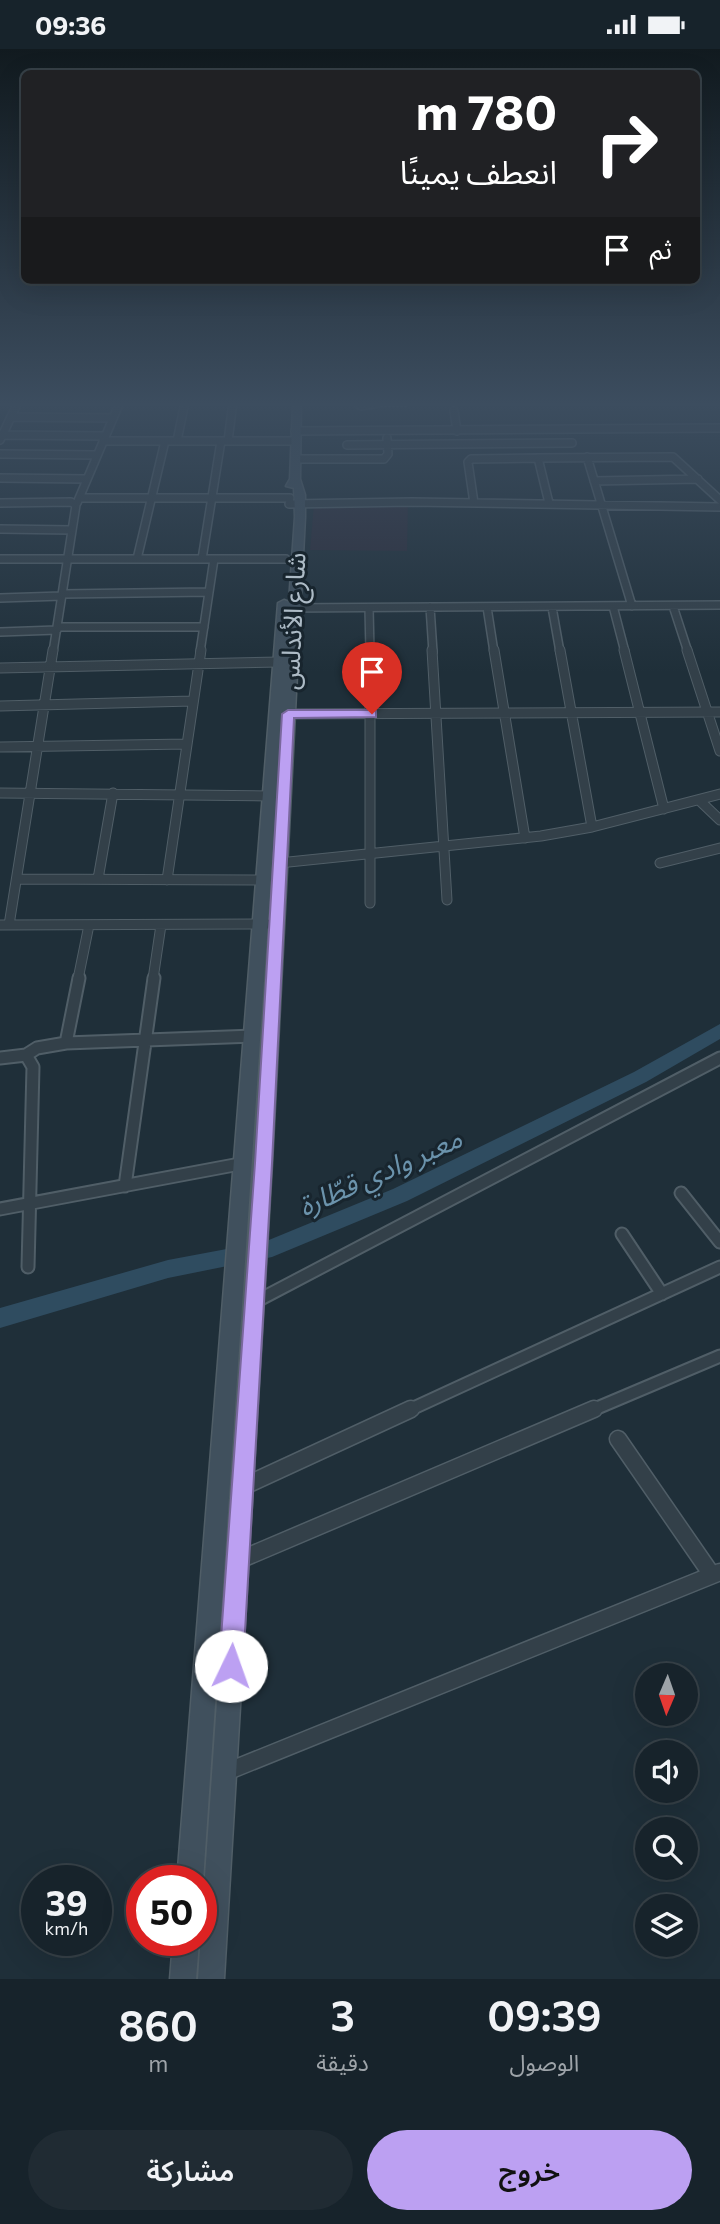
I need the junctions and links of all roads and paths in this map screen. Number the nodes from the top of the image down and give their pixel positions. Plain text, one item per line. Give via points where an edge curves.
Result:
1 (82, 492) edge
2 (153, 492) edge
3 (213, 492) edge
4 (296, 492) edge
5 (472, 492) edge
6 (546, 492) edge
7 (597, 492) edge
8 (152, 498) junction
9 (212, 498) junction
10 (78, 502) junction
11 (293, 502) junction
12 (0, 503) edge
13 (474, 503) junction
14 (549, 503) junction
15 (600, 504) junction
16 (720, 507) edge
17 (0, 530) edge
18 (72, 530) junction
19 (0, 559) edge
20 (67, 559) junction
21 (137, 559) junction
22 (202, 559) junction
23 (214, 559) junction
24 (286, 559) junction
25 (209, 592) junction
26 (62, 595) junction
27 (0, 599) edge
28 (720, 605) edge
29 (613, 606) junction
30 (632, 606) junction
31 (673, 606) junction
32 (430, 607) junction
33 (488, 607) junction
34 (552, 607) junction
35 (289, 608) junction
36 (369, 608) junction
37 (204, 627) junction
38 (57, 628) junction
39 (0, 632) edge
40 (279, 662) junction
41 (198, 664) junction
42 (52, 666) junction
43 (0, 668) edge
44 (192, 701) junction
45 (46, 704) junction
46 (0, 706) edge
47 (707, 712) junction
48 (720, 712) edge
49 (505, 713) junction
50 (571, 713) junction
51 (639, 713) junction
52 (282, 714) junction
53 (372, 714) junction
54 (436, 714) junction
55 (187, 744) junction
56 (39, 745) junction
57 (0, 747) edge
58 (720, 751) edge
59 (32, 791) junction
60 (0, 793) edge
61 (113, 793) junction
62 (720, 794) edge
63 (180, 795) junction
64 (269, 796) junction
65 (699, 800) junction
66 (664, 809) junction
67 (720, 820) edge
68 (593, 827) junction
69 (525, 838) junction
70 (446, 846) junction
71 (720, 848) edge
72 (372, 854) junction
73 (279, 863) junction
74 (660, 863) dead end
75 (17, 879) junction
76 (98, 879) junction
77 (167, 880) junction
78 (264, 880) junction
79 (447, 901) dead end
80 (370, 903) dead end
81 (268, 924) junction
82 (5, 925) edge
83 (89, 925) junction
84 (161, 925) junction
85 (254, 1035) junction
86 (145, 1040) junction
87 (66, 1043) junction
88 (26, 1055) junction
89 (0, 1058) edge
90 (720, 1058) edge
91 (245, 1163) junction
92 (125, 1185) junction
93 (681, 1193) dead end
94 (29, 1204) junction
95 (0, 1209) edge
96 (622, 1234) dead end
97 (247, 1241) junction
98 (720, 1242) edge
99 (28, 1267) dead end
100 (720, 1267) edge
101 (245, 1275) junction
102 (662, 1294) junction
103 (253, 1303) junction
104 (720, 1356) edge
105 (618, 1439) dead end
106 (242, 1487) junction
107 (237, 1561) junction
108 (716, 1573) edge
109 (226, 1772) junction
110 (191, 1865) edge
111 (185, 1956) edge
112 (183, 1979) edge
113 (211, 1979) edge

1 - 10 street
2 - 8 street
3 - 9 street
4 - 11 main road, شارع الأندلس
5 - 13 street
6 - 14 street
7 - 15 street
8 - 9 street
8 - 10 street
8 - 21 street
9 - 11 street
9 - 22 street
10 - 12 street
10 - 18 street
11 - 13 street
11 - 24 main road, شارع الأندلس
11 - 35 main road, شارع الأندلس
13 - 14 street
14 - 15 street
15 - 16 street
15 - 30 street
17 - 18 street
18 - 20 street
19 - 20 street
20 - 21 street
20 - 26 street
21 - 22 street
22 - 23 street
23 - 24 street
23 - 25 street
24 - 35 main road, شارع الأندلس
25 - 26 street
25 - 37 street
26 - 27 street
26 - 38 street
28 - 31 street
29 - 30 street
29 - 34 street
29 - 51 street
30 - 31 street
31 - 47 street
32 - 33 street
32 - 36 street
32 - 54 street
33 - 34 street
33 - 49 street
34 - 50 street
35 - 36 street
35 - 40 main road, شارع الأندلس
35 - 52 main road, شارع الأندلس
36 - 53 street
37 - 38 street
37 - 41 street
38 - 39 street
38 - 42 street
40 - 41 street
40 - 52 main road, شارع الأندلس
41 - 42 street
41 - 44 street
42 - 43 street
42 - 45 street
44 - 45 street
44 - 55 street
45 - 46 street
45 - 56 street
47 - 48 street
47 - 51 street
47 - 58 street
49 - 50 street
49 - 54 street
49 - 69 street
50 - 51 street
50 - 68 street
51 - 66 street
52 - 53 street
52 - 64 main road, شارع الأندلس
52 - 73 main road, شارع الأندلس
53 - 54 street
53 - 72 street
54 - 70 street
55 - 56 street
55 - 63 street
56 - 57 street
56 - 59 street
59 - 60 street
59 - 61 street
59 - 75 street
61 - 63 street
61 - 76 street
62 - 65 street
63 - 64 street
63 - 77 street
64 - 78 main road, شارع الأندلس
65 - 66 street
65 - 67 street
66 - 68 street
68 - 69 street
69 - 70 street
70 - 72 street
70 - 79 street
71 - 74 street
72 - 73 street
72 - 80 street
73 - 81 main road, شارع الأندلس
75 - 76 street
75 - 82 street
76 - 77 street
77 - 78 street
78 - 81 main road, شارع الأندلس
81 - 84 street
81 - 85 main road, شارع الأندلس
81 - 97 main road, شارع الأندلس via 267,1109
82 - 83 street
83 - 84 street
83 - 87 street
84 - 86 street
85 - 86 street
85 - 91 main road, شارع الأندلس
86 - 87 street
86 - 92 street
87 - 88 street via 37,1048
88 - 89 street
88 - 94 street via 33,1067
90 - 103 street
91 - 92 street
91 - 97 main road, شارع الأندلس
92 - 94 street
93 - 98 street
94 - 95 street
94 - 99 street
96 - 102 street
97 - 101 main road, شارع الأندلس
100 - 102 street
101 - 103 main road, شارع الأندلس
101 - 110 main road, شارع الأندلس
102 - 106 street
103 - 106 main road, شارع الأندلس
104 - 107 street
105 - 108 street
106 - 107 main road, شارع الأندلس
107 - 109 main road, شارع الأندلس
108 - 109 street
109 - 113 main road, شارع الأندلس
111 - 112 main road

